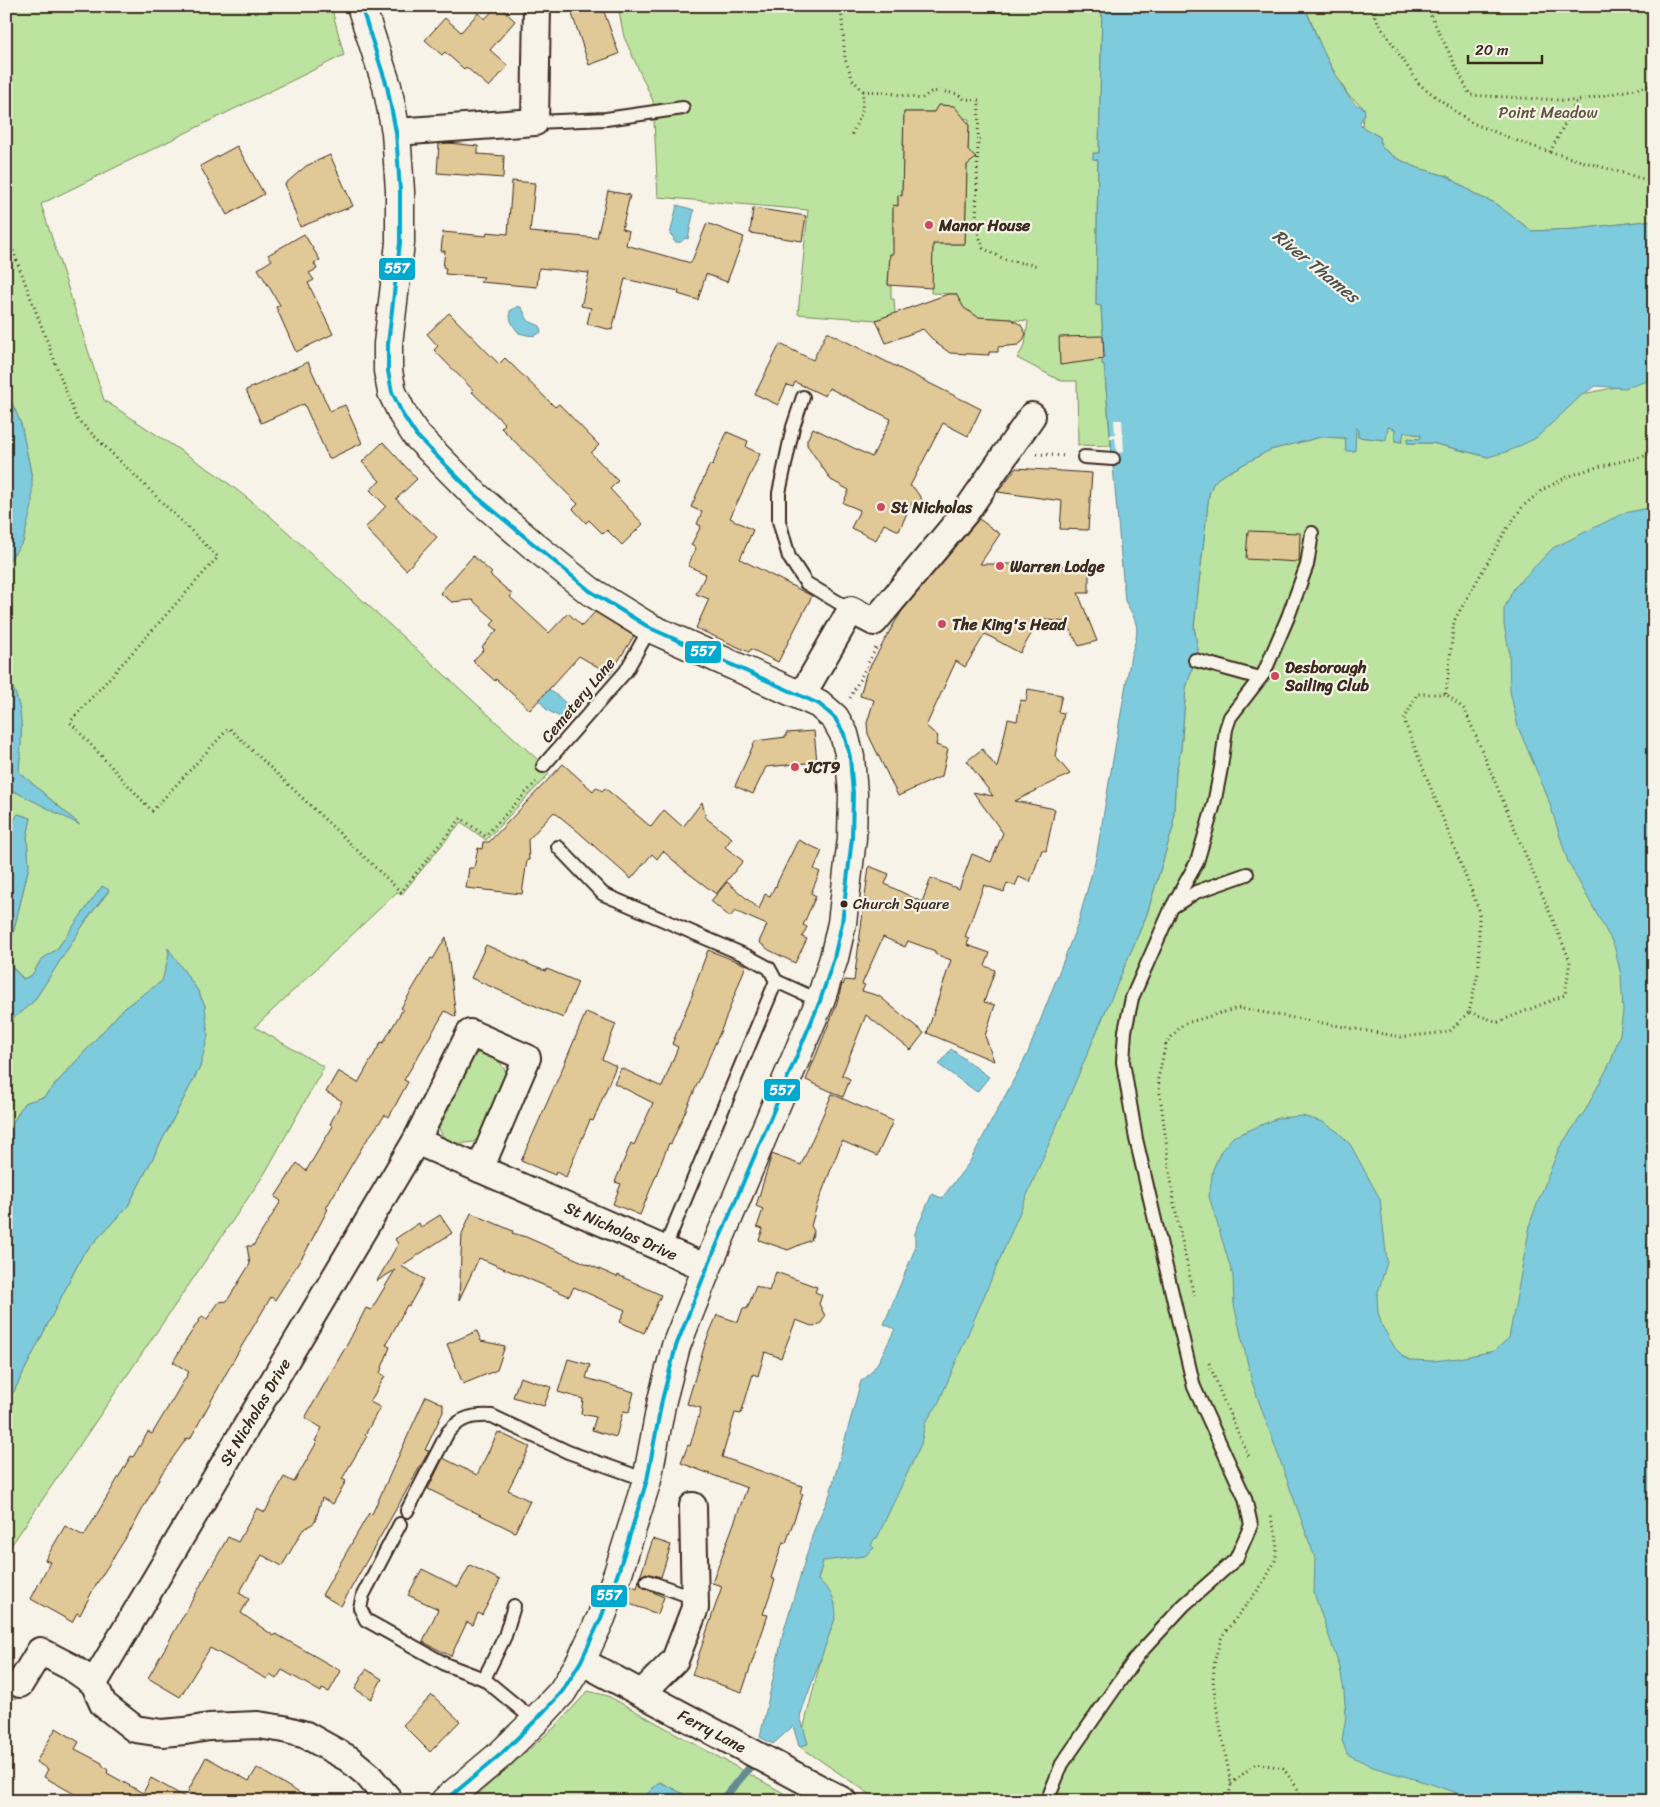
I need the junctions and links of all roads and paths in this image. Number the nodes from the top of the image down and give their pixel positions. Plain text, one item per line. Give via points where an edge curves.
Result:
1 (361, 6) edge
2 (537, 6) edge
3 (842, 6) edge
4 (1370, 6) edge
5 (1375, 6) edge
6 (1428, 6) edge
7 (1376, 19) junction
8 (1654, 85) edge
9 (863, 91) junction
10 (1577, 101) junction
11 (683, 108) dead end
12 (534, 122) junction
13 (396, 132) junction
14 (851, 136) dead end
15 (1550, 152) junction
16 (1654, 182) edge
17 (6, 232) edge
18 (1039, 266) dead end
19 (803, 397) dead end
20 (1032, 416) dead end
21 (1654, 454) edge
22 (1084, 458) dead end
23 (1112, 459) dead end
24 (1312, 533) dead end
25 (851, 610) junction
26 (650, 628) junction
27 (1195, 660) dead end
28 (1260, 678) junction
29 (1446, 694) junction
30 (802, 695) junction
31 (543, 766) joint
32 (558, 847) dead end
33 (1247, 874) dead end
34 (1172, 907) junction
35 (776, 981) junction
36 (820, 1000) junction
37 (1469, 1012) junction
38 (416, 1141) junction
39 (480, 1169) junction
40 (664, 1250) junction
41 (707, 1268) junction
42 (1196, 1305) dead end
43 (1208, 1361) dead end
44 (1252, 1462) dead end
45 (647, 1480) junction
46 (693, 1506) dead end
47 (407, 1511) dead end
48 (1270, 1513) dead end
49 (400, 1524) dead end
50 (647, 1581) dead end
51 (695, 1598) junction
52 (514, 1606) dead end
53 (581, 1661) junction
54 (484, 1679) junction
55 (94, 1683) junction
56 (20, 1684) dead end
57 (642, 1693) junction
58 (535, 1721) junction
59 (1231, 1784) junction
60 (390, 1801) edge
61 (445, 1801) edge
62 (843, 1801) edge
63 (1046, 1801) edge
64 (1228, 1801) edge
65 (1303, 1801) edge

1 - 13 street via 387,86
2 - 12 street
3 - 9 path via 845,59 852,80
4 - 7 path
5 - 7 path
6 - 10 path via 1470,96
7 - 15 path via 1419,84 1470,122
8 - 10 path
9 - 14 path via 862,112
9 - 18 path via 921,99 939,91 979,100 976,226 983,248 1006,260
10 - 15 path
11 - 12 lane via 606,118
12 - 13 street
13 - 26 street via 400,244 388,344 388,371 392,392 403,415 416,435 477,497 590,590
15 - 16 path
17 - 31 path via 76,418 218,557 70,722 152,811 229,728 401,892 461,818 485,836 543,774
19 - 25 lane via 779,493 779,521 789,557 806,583
20 - 25 street via 965,513 874,622
21 - 29 path via 1567,477 1542,490 1523,506 1454,621
22 - 23 lane
24 - 28 lane via 1307,565
25 - 30 street
26 - 30 street
26 - 31 lane, Cemetery Lane via 626,671
27 - 28 lane
28 - 34 lane via 1230,717 1223,740 1214,804 1197,862
29 - 37 path via 1417,694 1404,720 1479,910 1479,969
29 - 37 path via 1465,710 1570,961 1565,995 1498,1022
30 - 36 street via 835,718 844,734 850,757 853,794 852,838 842,923
32 - 35 lane via 603,894 747,956 769,968
33 - 34 lane via 1196,892
34 - 63 lane via 1132,998 1123,1062 1136,1139 1194,1387 1245,1498 1251,1524 1236,1559 1184,1604 1138,1655 1062,1764
35 - 36 lane
35 - 40 lane
36 - 41 street
37 - 42 path via 1449,1032 1401,1037 1238,1008 1183,1024 1166,1043 1158,1079 1174,1203
38 - 39 street, St Nicholas Drive
38 - 39 street, St Nicholas Drive via 470,1033 478,1036 527,1058
38 - 55 street, St Nicholas Drive
39 - 40 street, St Nicholas Drive
40 - 41 street, St Nicholas Drive
41 - 45 street via 676,1346
43 - 44 path
45 - 47 lane via 568,1452 492,1416 481,1416 456,1422 448,1432
45 - 53 street via 618,1574
46 - 51 street
48 - 59 path via 1277,1538 1276,1559 1264,1582 1222,1636 1215,1659 1216,1705
49 - 54 lane via 363,1595 360,1608 366,1620 447,1665
50 - 51 lane
51 - 57 street via 695,1608 675,1660
52 - 54 lane via 505,1636
53 - 57 street, Ferry Lane
53 - 58 street via 562,1692
54 - 58 lane
55 - 56 street via 40,1651
55 - 60 street via 103,1704 135,1729 162,1733 258,1725 306,1735 349,1759
57 - 62 street, Ferry Lane
58 - 61 street
59 - 64 path
59 - 65 path via 1256,1763 1282,1768

